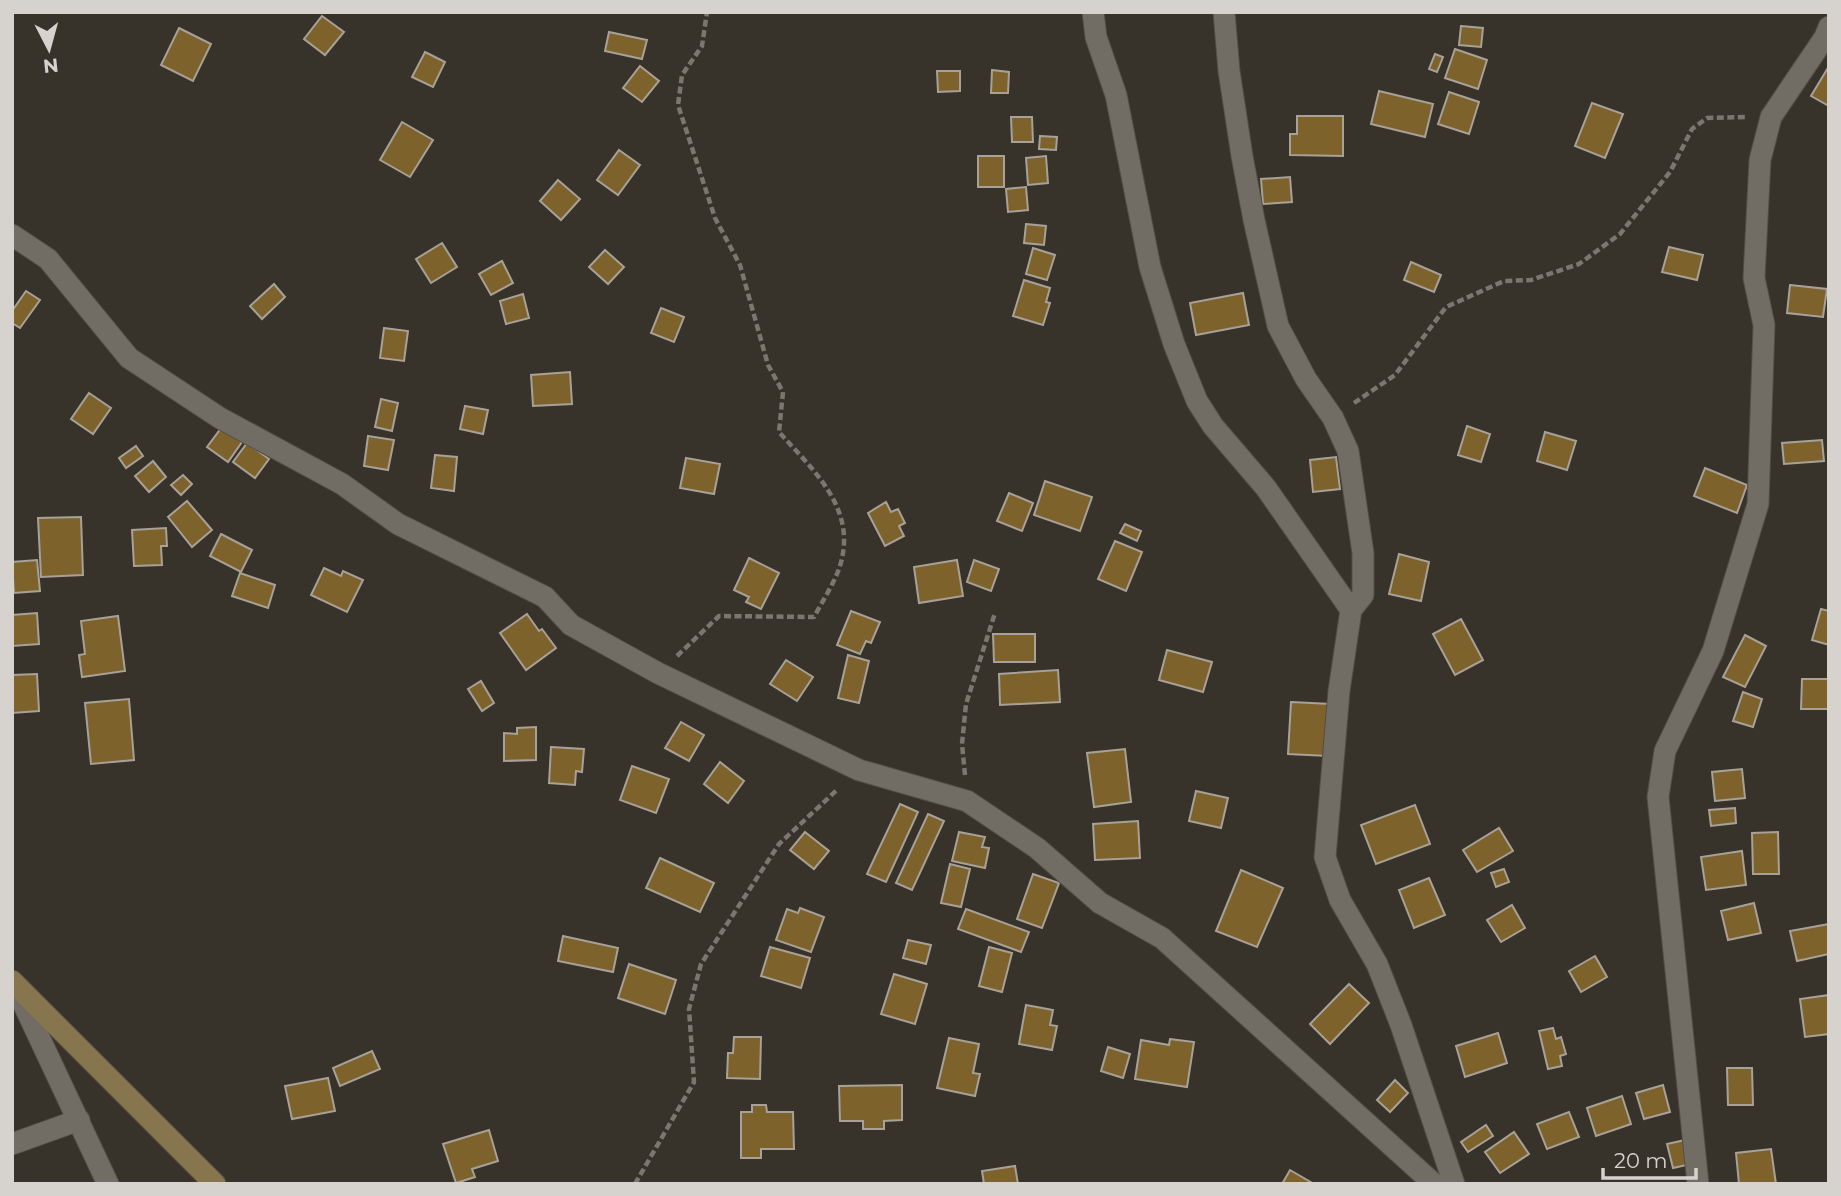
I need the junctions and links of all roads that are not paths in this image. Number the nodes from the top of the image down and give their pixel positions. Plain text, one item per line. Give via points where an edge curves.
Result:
1 (1093, 12) edge
2 (1224, 12) edge
3 (1829, 27) edge
4 (12, 235) edge
5 (1352, 610) junction
6 (12, 981) edge
7 (79, 1120) junction
8 (12, 1144) edge
9 (108, 1184) edge
10 (215, 1184) edge
11 (1434, 1184) edge
12 (1454, 1184) edge
13 (1698, 1184) edge

1 - 5 street via 1096,37 1116,95 1150,267 1197,401 1266,488
2 - 5 street via 1245,169 1278,326 1348,451 1363,553 1363,595
3 - 13 street via 1771,117 1760,160 1754,278 1764,325 1758,504 1713,651 1665,751 1658,797
4 - 11 street via 48,259 129,358 220,418 342,484 398,524 545,597 570,625 658,673 859,770 967,801 1037,848 1100,903 1162,938
5 - 12 street via 1339,691 1325,857 1340,900 1377,964
6 - 7 street
6 - 10 street
7 - 8 street
7 - 9 street

